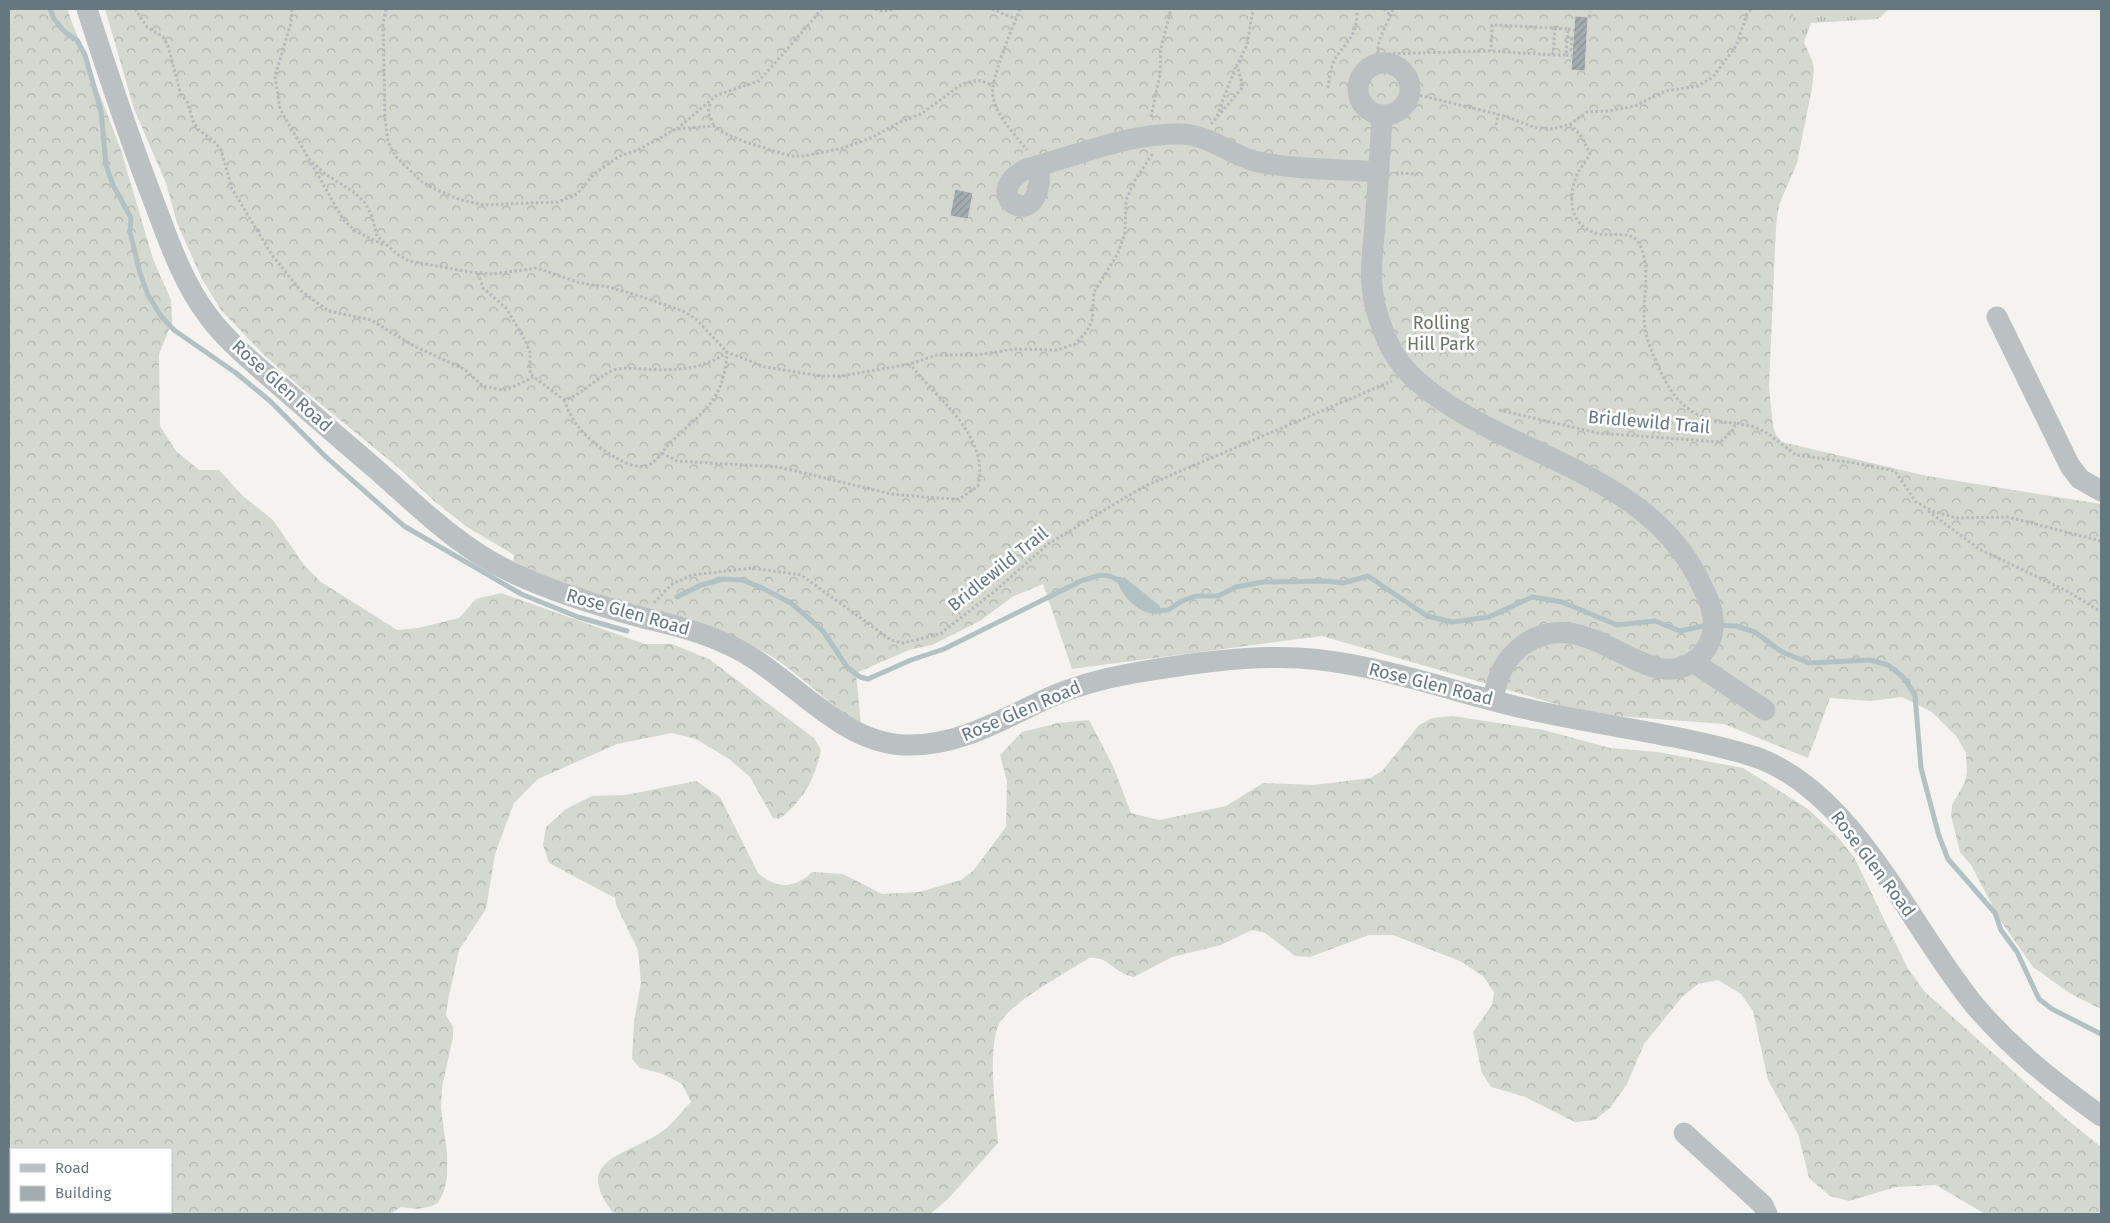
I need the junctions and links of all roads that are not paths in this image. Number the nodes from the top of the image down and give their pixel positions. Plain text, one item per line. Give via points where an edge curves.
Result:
1 (87, 9) edge
2 (1382, 116) junction
3 (1039, 166) road end
4 (1379, 172) junction
5 (1997, 317) dead end
6 (2101, 491) edge
7 (1693, 662) junction
8 (1493, 700) junction
9 (1765, 710) dead end
10 (2101, 1116) edge
11 (1684, 1133) dead end
12 (1767, 1214) edge

1 - 8 street, Rose Glen Road via 123,120 168,240 211,320 259,368 482,558 538,584 708,635 736,648 780,676 855,732 894,745 920,746 958,739 1052,696 1126,674 1248,659 1296,658 1351,665
2 - 2 street via 1398,112 1408,101 1410,84 1401,69 1377,59 1361,75 1357,92 1366,109
2 - 4 street
3 - 4 street via 1144,136 1183,134 1199,137 1257,162
4 - 7 street via 1372,284 1375,305 1388,343 1408,374 1428,391 1482,425 1594,480 1643,511 1670,536 1684,553 1702,586 1713,628 1701,655
5 - 6 street via 2070,466 2080,479
7 - 8 street via 1672,669 1659,669 1584,635 1571,632 1546,634 1532,639 1510,657 1497,678
7 - 9 street
8 - 10 street, Rose Glen Road via 1732,750 1784,770 1818,795 1853,833 1951,975 2001,1034 2028,1061
11 - 12 street via 1763,1205

